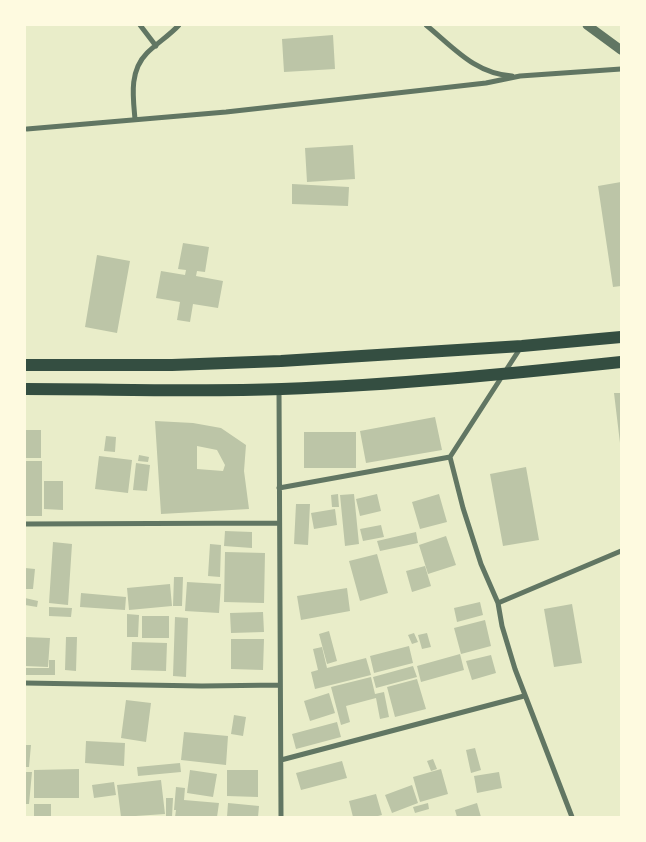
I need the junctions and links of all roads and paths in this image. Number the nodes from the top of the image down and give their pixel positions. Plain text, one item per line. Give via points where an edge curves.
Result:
1 (140, 25) edge
2 (180, 25) edge
3 (426, 25) edge
4 (587, 25) edge
5 (156, 46) junction
6 (621, 50) edge
7 (621, 69) edge
8 (520, 76) junction
9 (135, 119) junction
10 (27, 129) dead end
11 (621, 337) edge
12 (522, 346) junction
13 (621, 362) edge
14 (25, 365) edge
15 (505, 374) junction
16 (25, 389) edge
17 (279, 389) junction
18 (450, 457) junction
19 (279, 488) junction
20 (279, 523) junction
21 (25, 524) edge
22 (621, 551) edge
23 (498, 603) junction
24 (25, 682) edge
25 (280, 685) junction
26 (524, 696) junction
27 (280, 760) junction
28 (281, 817) edge
29 (572, 817) edge

1 - 5 street
2 - 5 street
3 - 8 street via 485,71
4 - 6 street
5 - 9 street via 146,54 133,82
7 - 8 street
8 - 9 street via 433,89
9 - 10 street
11 - 12 main road
12 - 14 main road via 281,361
12 - 15 street
13 - 15 main road
15 - 17 main road
15 - 18 street
16 - 17 main road
17 - 19 street
18 - 19 street
18 - 23 street via 481,564
19 - 20 street
20 - 21 street
20 - 25 street
22 - 23 street
23 - 26 street
24 - 25 street
25 - 27 street
26 - 27 street
26 - 29 street
27 - 28 street

